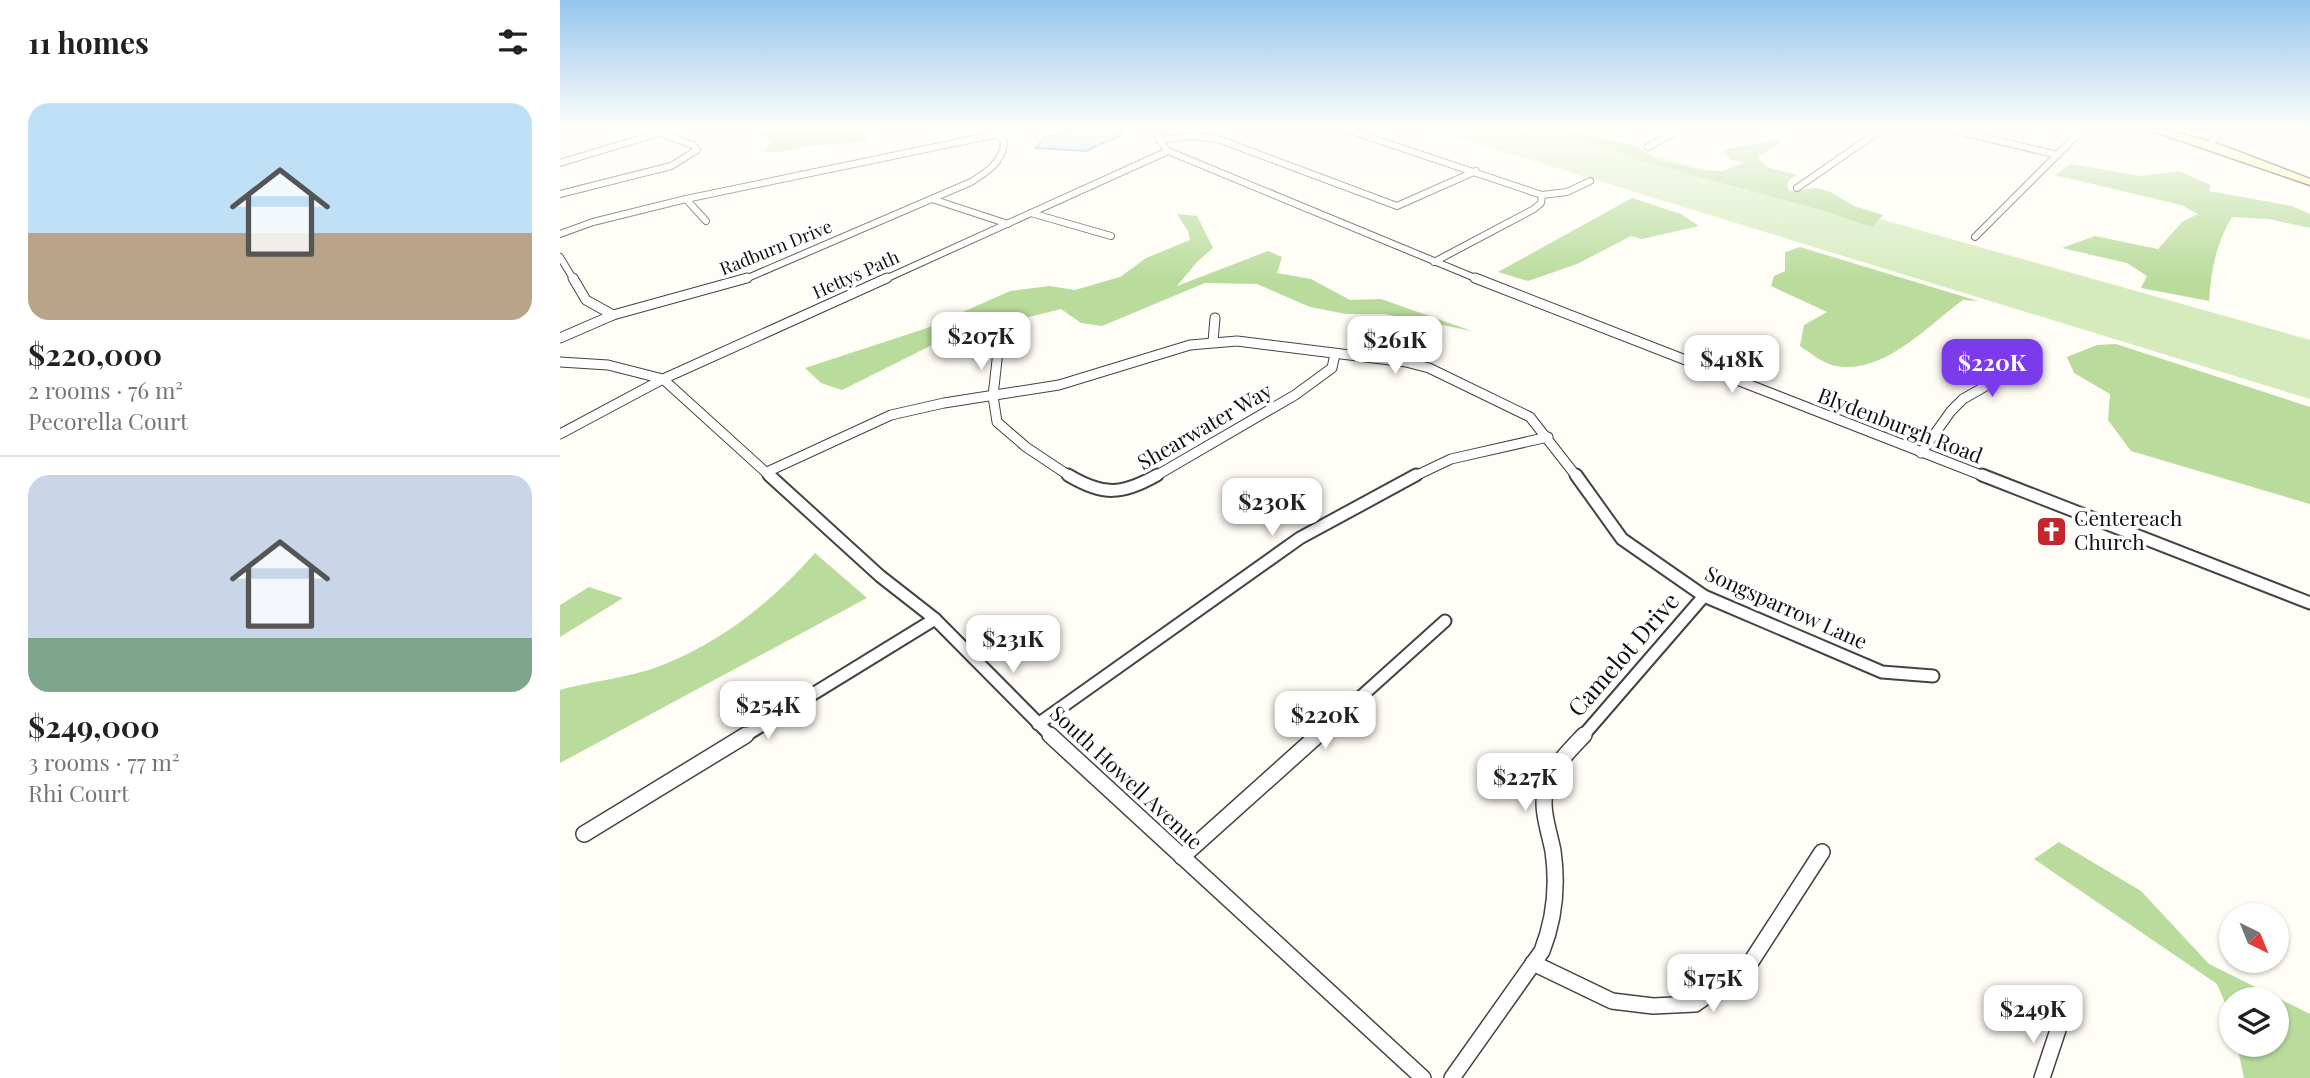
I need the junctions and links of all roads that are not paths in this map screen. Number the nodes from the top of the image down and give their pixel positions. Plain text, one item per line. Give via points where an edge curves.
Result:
1 (618, 179) edge
2 (777, 179) edge
3 (974, 179) edge
4 (1105, 179) edge
5 (1236, 179) edge
6 (1326, 179) edge
7 (1457, 179) edge
8 (1499, 179) edge
9 (1810, 179) edge
10 (2033, 179) edge
11 (1590, 181) dead end
12 (1797, 188) dead end
13 (560, 194) edge
14 (1542, 195) junction
15 (686, 199) junction
16 (932, 199) junction
17 (1031, 213) junction
18 (706, 220) dead end
19 (1008, 223) junction
20 (560, 234) edge
21 (1111, 236) dead end
22 (1975, 237) dead end
23 (560, 257) edge
24 (1434, 262) junction
25 (613, 315) junction
26 (1215, 318) dead end
27 (560, 338) edge
28 (1213, 342) junction
29 (2029, 349) dead end
30 (998, 351) dead end
31 (1335, 354) junction
32 (561, 363) edge
33 (663, 379) junction
34 (993, 396) junction
35 (560, 434) edge
36 (1548, 437) junction
37 (1921, 453) junction
38 (767, 472) junction
39 (1704, 596) junction
40 (2310, 603) edge
41 (935, 619) junction
42 (1445, 621) dead end
43 (1933, 676) dead end
44 (1038, 724) junction
45 (584, 834) dead end
46 (1822, 852) dead end
47 (1182, 856) junction
48 (1533, 963) junction
49 (2060, 1024) dead end
50 (1423, 1078) edge
51 (1452, 1078) edge
52 (2042, 1078) edge

1 - 13 street
2 - 15 street
3 - 16 street, Radburn Drive
4 - 17 street, Hettys Path
5 - 24 street, Blydenburgh Road
6 - 7 street via 1397,206
8 - 14 street
9 - 12 street
10 - 22 street
11 - 14 street via 1567,192
14 - 24 street via 1534,209
15 - 18 street
15 - 20 street
16 - 19 street
16 - 25 street, Radburn Drive via 740,281
17 - 19 street, Hettys Path
17 - 21 street
19 - 33 street, Hettys Path
23 - 25 street via 586,300
24 - 37 street, Blydenburgh Road
25 - 27 street, Radburn Drive
26 - 28 street
28 - 31 street, Songsparrow Lane via 1272,344
28 - 34 street, Songsparrow Lane via 1170,350 1070,383
29 - 37 street via 2028,362 1957,405
30 - 34 street
31 - 34 street, Shearwater Way via 1332,368 1295,395 1127,491 1092,489 1075,481 1008,435 997,425
31 - 36 street, Songsparrow Lane via 1429,368 1514,407
32 - 33 street, South Howell Avenue via 608,365
33 - 35 street, Hettys Path
33 - 38 street, South Howell Avenue
34 - 38 street, Songsparrow Lane via 891,415
36 - 39 street, Songsparrow Lane via 1622,540
36 - 44 street via 1451,459 1330,520
37 - 40 street, Blydenburgh Road
38 - 41 street, South Howell Avenue via 880,576
39 - 43 street, Songsparrow Lane via 1882,672
39 - 48 street, Camelot Drive via 1548,783 1542,812 1552,844 1557,904 1552,927
41 - 44 street, South Howell Avenue
41 - 45 street
42 - 47 street
44 - 47 street, South Howell Avenue
46 - 48 street via 1747,968 1695,1004 1653,1006 1612,1001
47 - 50 street, South Howell Avenue
48 - 51 street, Camelot Drive
49 - 52 street

